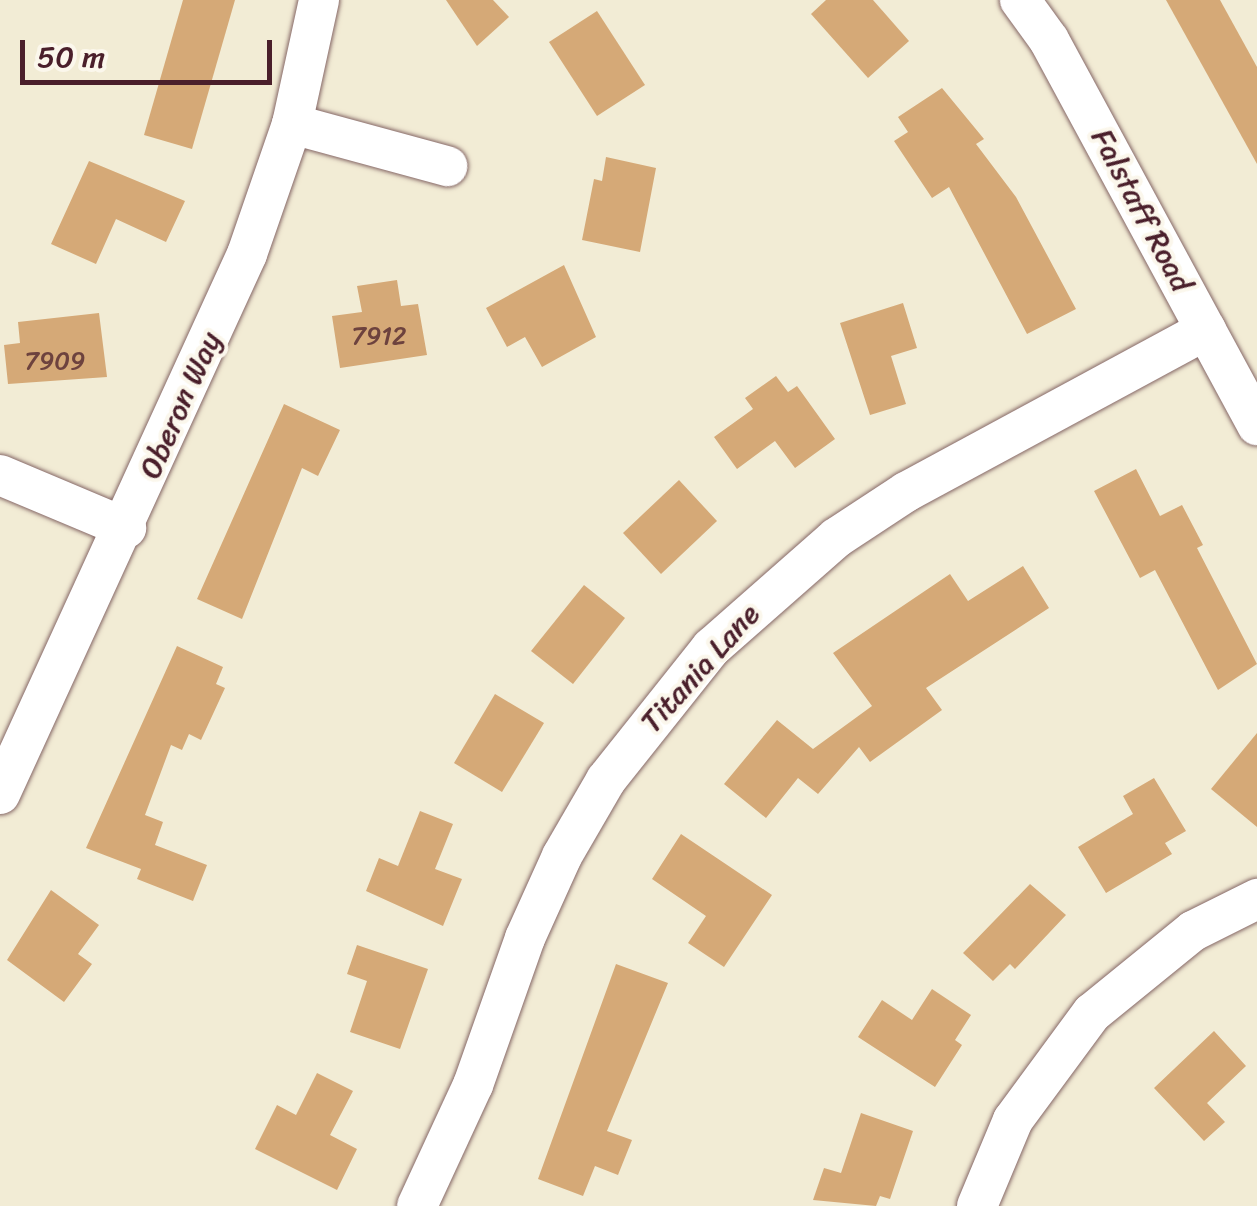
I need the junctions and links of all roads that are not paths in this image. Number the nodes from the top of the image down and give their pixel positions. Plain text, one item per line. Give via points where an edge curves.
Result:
1 (318, 0) edge
2 (1020, 0) edge
3 (292, 124) junction
4 (447, 166) dead end
5 (1206, 330) junction
6 (1257, 425) edge
7 (0, 476) edge
8 (126, 528) junction
9 (0, 794) edge
10 (1257, 899) edge
11 (417, 1206) edge
12 (977, 1206) edge

1 - 3 street, Oberon Way
2 - 5 street, Falstaff Road via 1049,40
3 - 4 street
3 - 8 street, Oberon Way via 247,254
5 - 6 street, Falstaff Road
5 - 11 street, Titania Lane via 906,492 822,549 711,648 616,767 562,856 473,1085
7 - 8 street
8 - 9 street, Oberon Way
10 - 12 street via 1180,941 1092,1013 1013,1120

